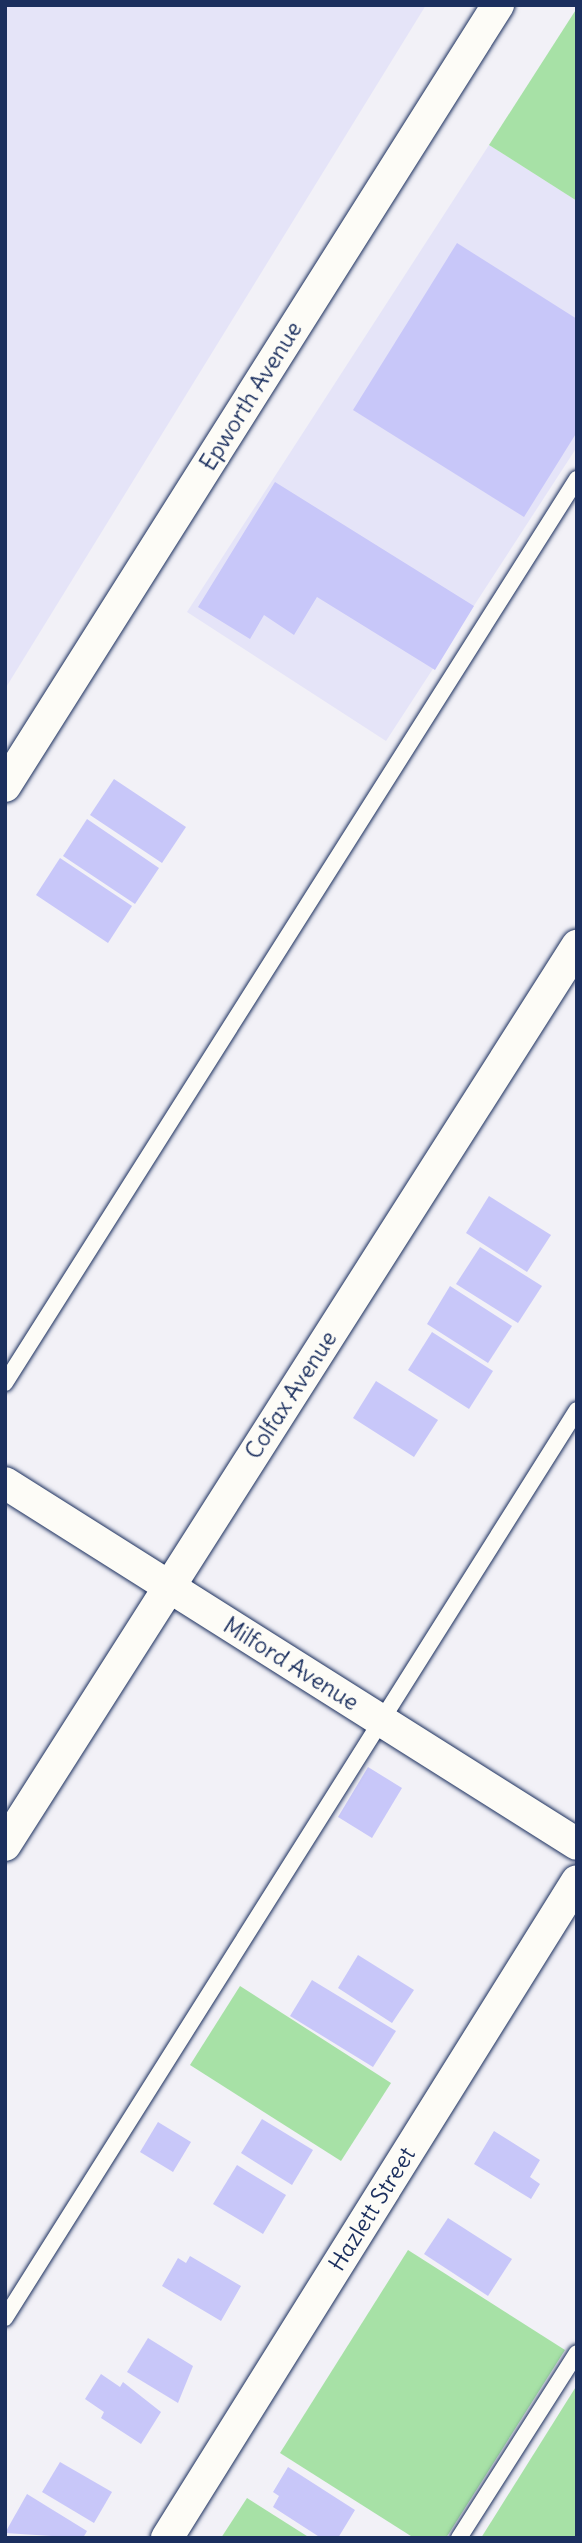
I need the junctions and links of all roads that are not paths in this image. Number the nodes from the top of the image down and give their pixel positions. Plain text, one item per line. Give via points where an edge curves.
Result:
1 (498, 5) edge
2 (577, 479) edge
3 (5, 786) edge
4 (577, 946) edge
5 (5, 1383) edge
6 (577, 1410) edge
7 (5, 1483) edge
8 (169, 1587) junction
9 (379, 1719) junction
10 (577, 1844) edge
11 (5, 1845) edge
12 (577, 1881) edge
13 (5, 2318) edge
14 (577, 2353) edge
15 (167, 2538) edge
16 (459, 2538) edge

1 - 3 street, Epworth Avenue
2 - 5 lane
4 - 8 street, Colfax Avenue
6 - 9 lane
7 - 8 street, Milford Avenue
8 - 9 street, Milford Avenue
8 - 11 street, Colfax Avenue
9 - 10 street, Milford Avenue
9 - 13 lane
12 - 15 street, Hazlett Street
14 - 16 lane

